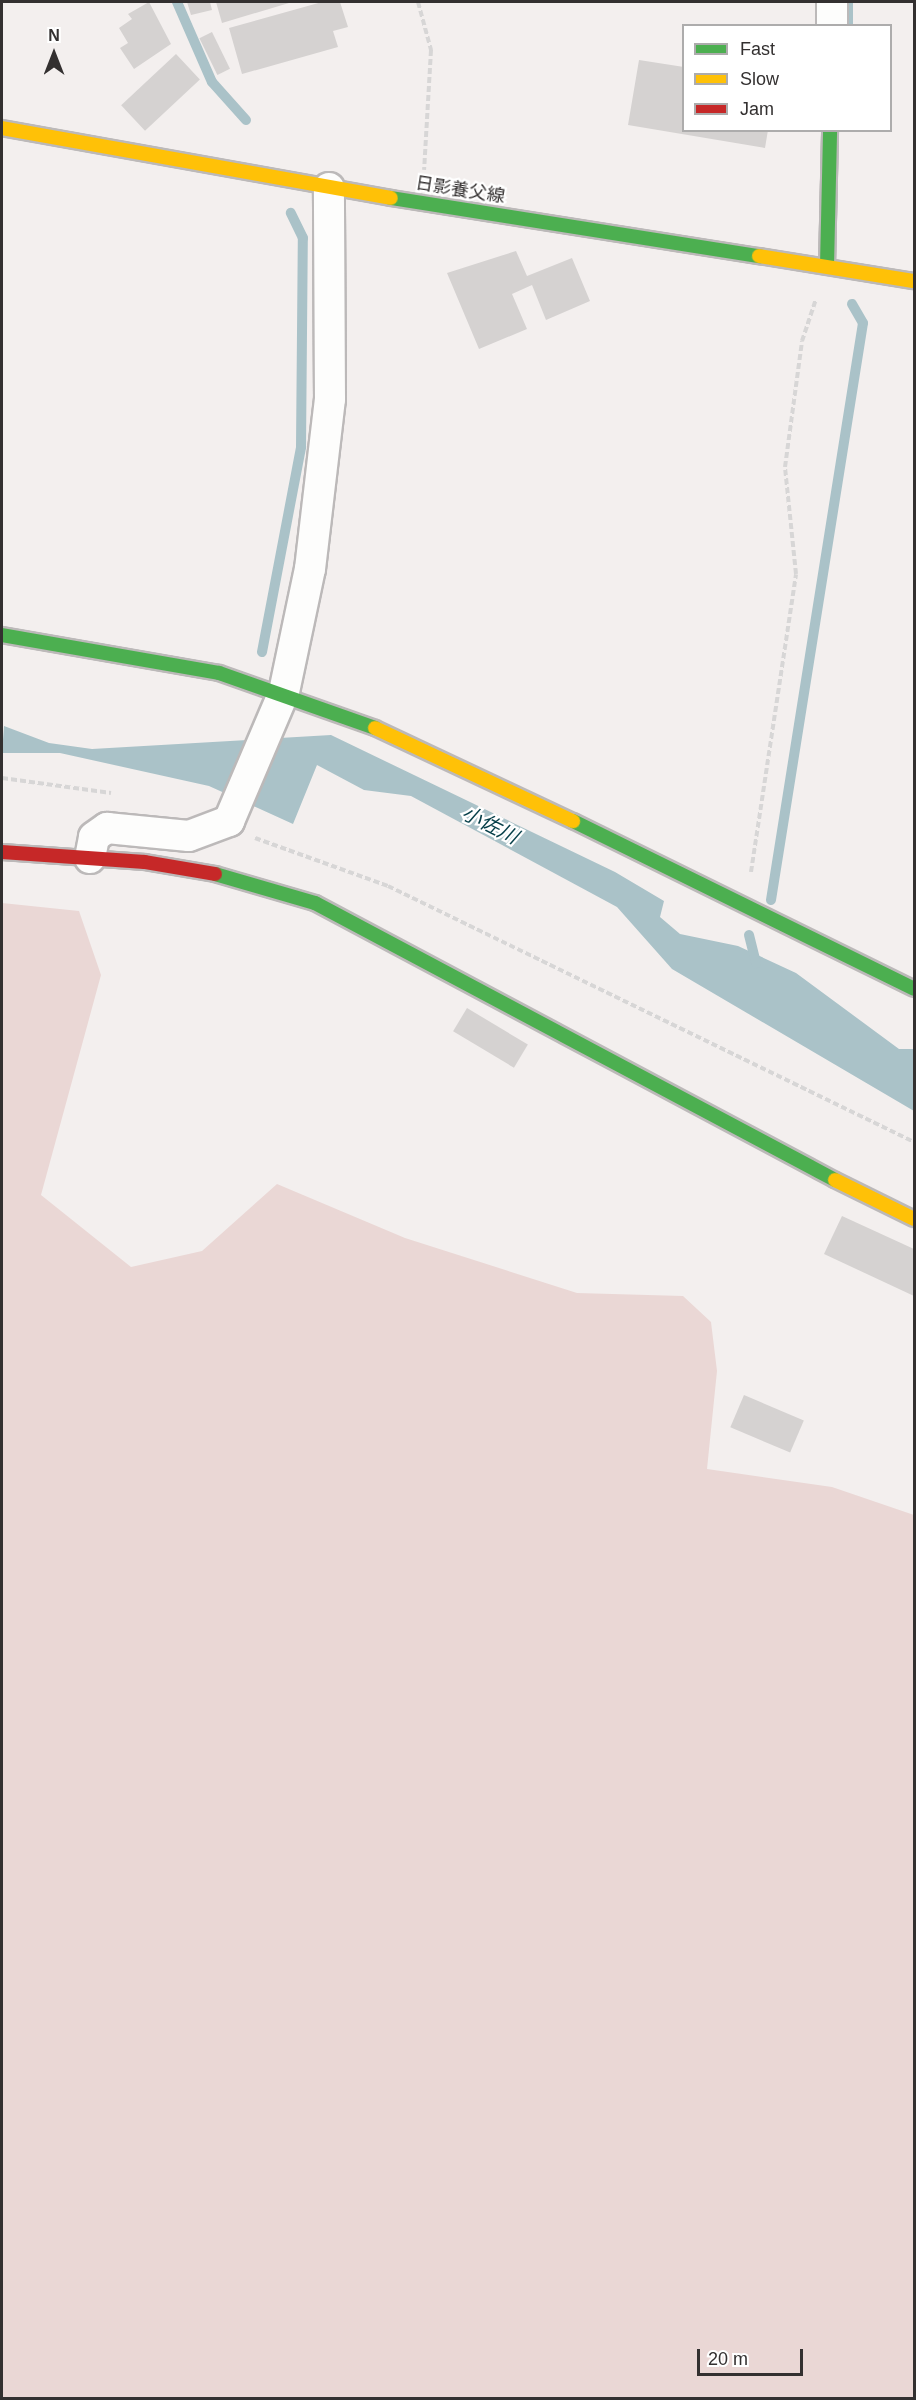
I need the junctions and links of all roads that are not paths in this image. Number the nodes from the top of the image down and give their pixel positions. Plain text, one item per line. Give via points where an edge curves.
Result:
1 (832, 2) edge
2 (832, 24) edge
3 (2, 128) edge
4 (830, 132) edge
5 (329, 188) junction
6 (827, 267) junction
7 (915, 281) edge
8 (2, 635) edge
9 (282, 697) junction
10 (2, 852) edge
11 (90, 858) junction
12 (915, 989) edge
13 (915, 1219) edge

1 - 2 street
3 - 5 street, 日影養父線
4 - 6 street
5 - 6 street, 日影養父線
5 - 9 street via 330,399 310,569
6 - 7 street, 日影養父線
8 - 9 street via 140,655
9 - 11 street via 224,823 189,837 107,828 94,837
9 - 12 street via 455,763
10 - 11 street
11 - 13 street via 232,877 315,903 755,1141

